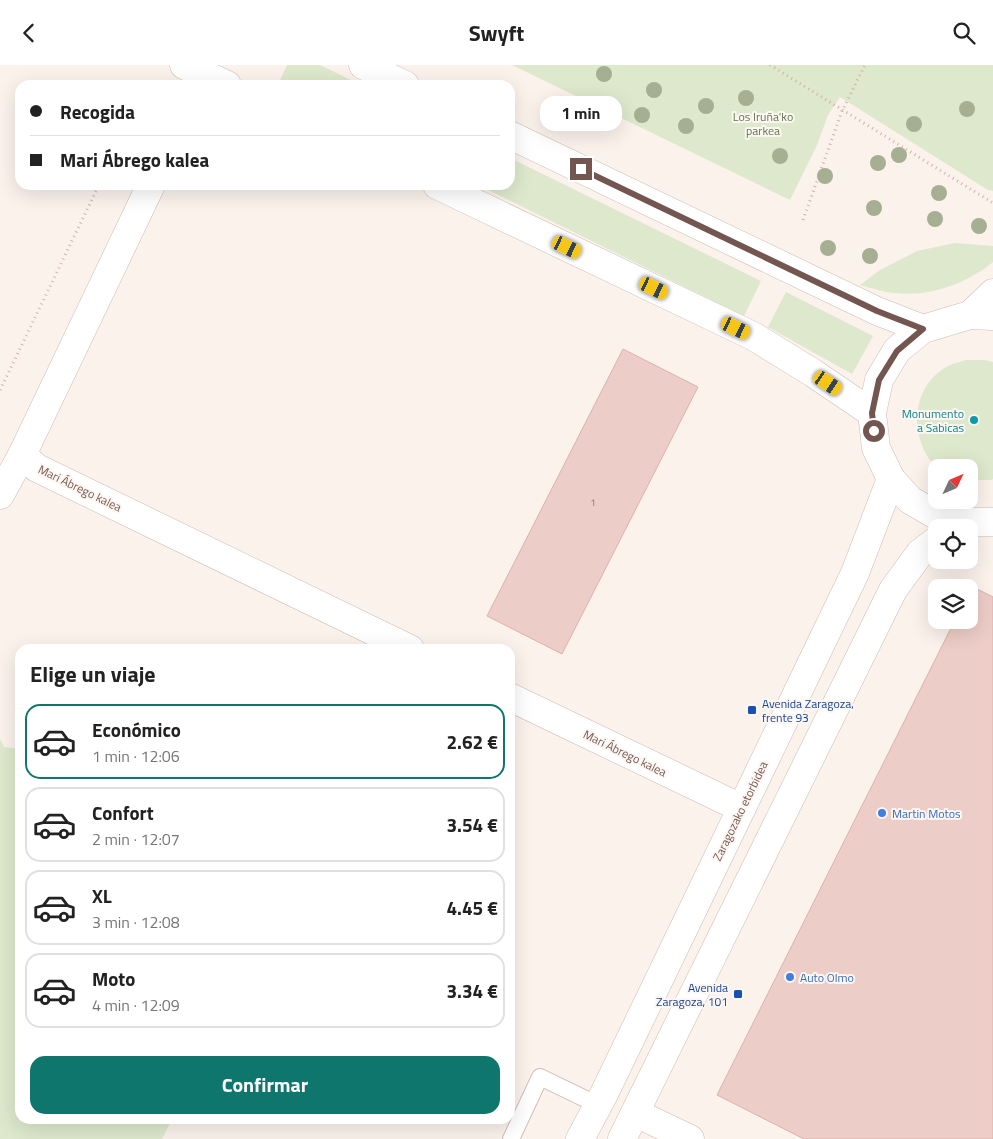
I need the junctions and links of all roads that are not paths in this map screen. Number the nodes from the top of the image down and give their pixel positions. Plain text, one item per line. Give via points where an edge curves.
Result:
1 (363, 65) edge
2 (394, 80) edge
3 (515, 137) edge
4 (149, 190) edge
5 (447, 190) edge
6 (993, 293) edge
7 (982, 315) edge
8 (923, 329) junction
9 (872, 413) junction
10 (22, 455) junction
11 (891, 479) junction
12 (0, 495) edge
13 (944, 519) edge
14 (993, 522) edge
15 (978, 523) edge
16 (928, 547) edge
17 (400, 644) edge
18 (515, 699) edge
19 (741, 808) junction
20 (598, 1105) junction
21 (636, 1113) junction
22 (511, 1139) edge
23 (580, 1139) edge
24 (622, 1139) edge
25 (690, 1139) edge

1 - 2 street
3 - 8 street via 877,311
4 - 10 street
5 - 9 street via 753,336
6 - 7 street
7 - 8 street
8 - 9 street via 897,351 879,380
9 - 11 street via 876,448
10 - 12 street
10 - 17 street, Mari Ábrego kalea via 38,468
11 - 13 street via 910,499
11 - 19 street, Zaragozako etorbidea via 855,573
14 - 15 street
16 - 21 street via 893,590
18 - 19 street, Mari Ábrego kalea
19 - 20 street, Zaragozako etorbidea
20 - 22 lane via 540,1077
20 - 23 street, Zaragozako etorbidea
21 - 24 street
21 - 25 street

